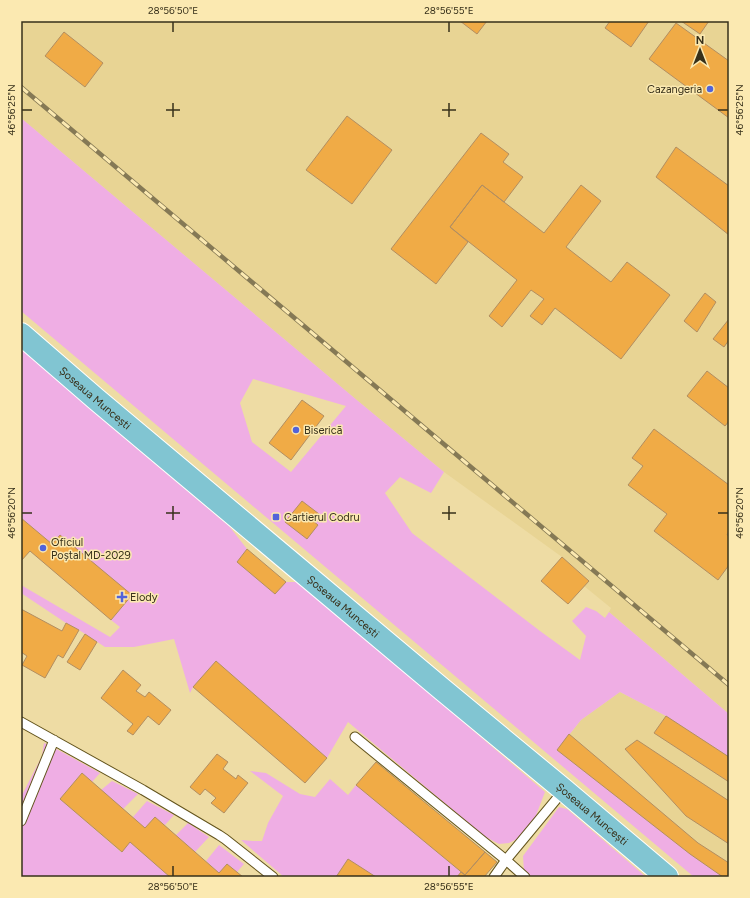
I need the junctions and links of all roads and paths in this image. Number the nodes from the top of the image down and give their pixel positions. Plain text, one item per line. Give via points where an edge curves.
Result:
1 (21, 334) edge
2 (21, 722) edge
3 (355, 737) dead end
4 (54, 740) junction
5 (564, 790) junction
6 (21, 821) edge
7 (506, 860) junction
8 (273, 877) edge
9 (494, 877) edge
10 (525, 877) edge
11 (667, 877) edge

1 - 5 main road, Șoseaua Muncești
2 - 4 lane
3 - 7 lane
4 - 6 lane
4 - 8 lane via 225,839
5 - 7 lane
5 - 11 main road, Șoseaua Muncești
7 - 9 lane
7 - 10 lane

